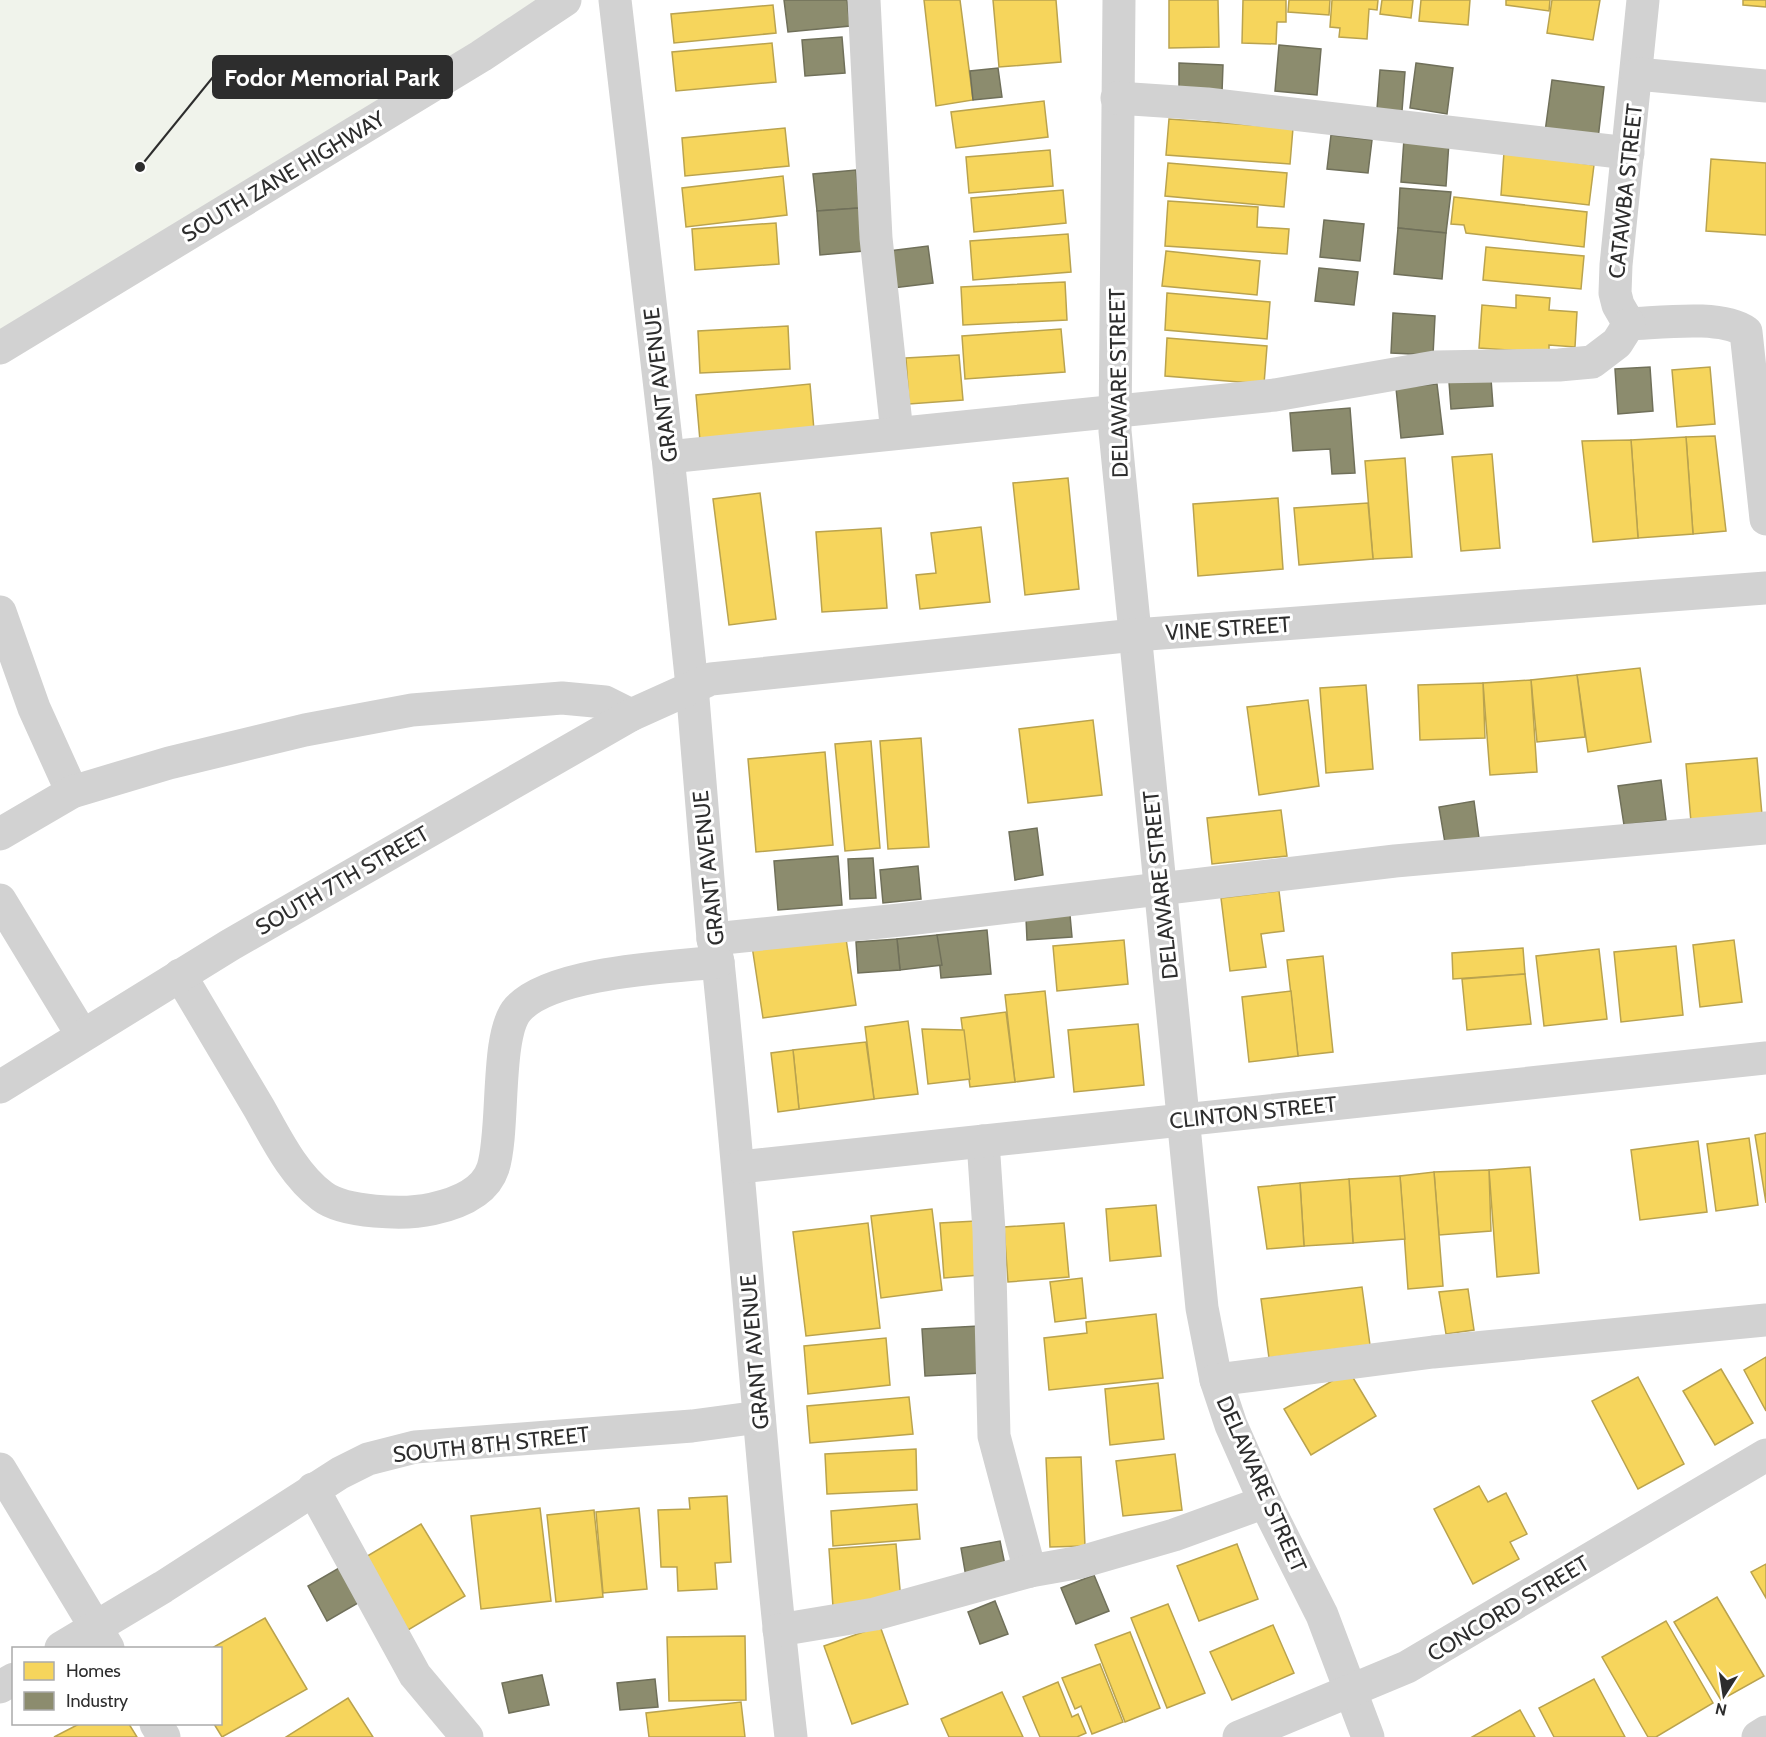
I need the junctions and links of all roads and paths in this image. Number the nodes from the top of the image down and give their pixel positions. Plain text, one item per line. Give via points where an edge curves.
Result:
1 (564, 0) edge
2 (615, 0) edge
3 (864, 0) edge
4 (1119, 0) edge
5 (1643, 0) edge
6 (1637, 74) junction
7 (1766, 86) edge
8 (1117, 98) junction
9 (1628, 153) junction
10 (1629, 324) junction
11 (1756, 330) edge
12 (0, 348) edge
13 (1115, 413) junction
14 (897, 433) junction
15 (668, 457) junction
16 (1766, 519) edge
17 (1766, 588) edge
18 (0, 612) edge
19 (1135, 635) junction
20 (692, 686) junction
21 (631, 715) junction
22 (72, 792) junction
23 (1766, 828) edge
24 (0, 834) edge
25 (1161, 889) junction
26 (0, 900) edge
27 (716, 950) junction
28 (180, 975) junction
29 (82, 1035) junction
30 (1766, 1058) edge
31 (0, 1087) edge
32 (1182, 1118) junction
33 (983, 1141) junction
34 (740, 1167) junction
35 (1766, 1320) edge
36 (1216, 1380) junction
37 (759, 1417) junction
38 (1766, 1455) edge
39 (0, 1469) edge
40 (313, 1489) junction
41 (1265, 1502) junction
42 (1030, 1572) junction
43 (779, 1630) junction
44 (101, 1638) edge
45 (65, 1647) edge
46 (1352, 1691) junction
47 (1766, 1732) edge
48 (467, 1737) edge
49 (791, 1737) edge
50 (1239, 1737) edge
51 (1368, 1737) edge
52 (1758, 1737) edge

1 - 12 street, SOUTH ZANE HIGHWAY via 481,56
2 - 15 street, GRANT AVENUE
3 - 14 street via 876,238
4 - 8 street, DELAWARE STREET
5 - 6 street, CATAWBA STREET
6 - 7 street
6 - 9 street, CATAWBA STREET
8 - 9 street via 1207,104
8 - 13 street, DELAWARE STREET
9 - 10 street, CATAWBA STREET via 1616,293
10 - 11 street via 1703,322
10 - 13 street via 1617,342 1592,362 1435,367 1275,395
11 - 16 street
13 - 14 street
13 - 19 street, DELAWARE STREET
14 - 15 street
15 - 20 street, GRANT AVENUE
17 - 19 street, VINE STREET
18 - 22 street via 34,708
19 - 20 street, VINE STREET via 723,678
19 - 25 street, DELAWARE STREET
20 - 21 street, SOUTH 7TH STREET
20 - 27 street, GRANT AVENUE
21 - 22 street via 605,702 562,698 412,710 305,730 169,763
21 - 28 street, SOUTH 7TH STREET
22 - 24 street
23 - 25 street via 1395,861
25 - 27 street via 900,920
25 - 32 street, DELAWARE STREET
26 - 29 street
27 - 28 street via 546,991 518,1008 507,1031 501,1124 493,1170 478,1190 452,1204 426,1210 349,1208 322,1197 287,1156
27 - 34 street, GRANT AVENUE
28 - 29 street, SOUTH 7TH STREET
29 - 31 street, SOUTH 7TH STREET
30 - 32 street, CLINTON STREET
32 - 33 street, CLINTON STREET
32 - 36 street, DELAWARE STREET via 1202,1308
33 - 34 street, CLINTON STREET
33 - 42 street via 994,1436
34 - 37 street, GRANT AVENUE
35 - 36 street via 1433,1352
36 - 41 street, DELAWARE STREET
37 - 40 street, SOUTH 8TH STREET via 692,1426 415,1447 368,1459
37 - 43 street, GRANT AVENUE
38 - 46 street, CONCORD STREET via 1407,1667
39 - 44 street
40 - 44 street, SOUTH 8TH STREET via 163,1587
40 - 48 street via 415,1675
41 - 42 street via 1164,1538
41 - 46 street, DELAWARE STREET via 1322,1615
42 - 43 street via 875,1614
43 - 49 street, GRANT AVENUE
44 - 45 street, SOUTH 8TH STREET
46 - 50 street, CONCORD STREET
46 - 51 street, DELAWARE STREET
47 - 52 street

